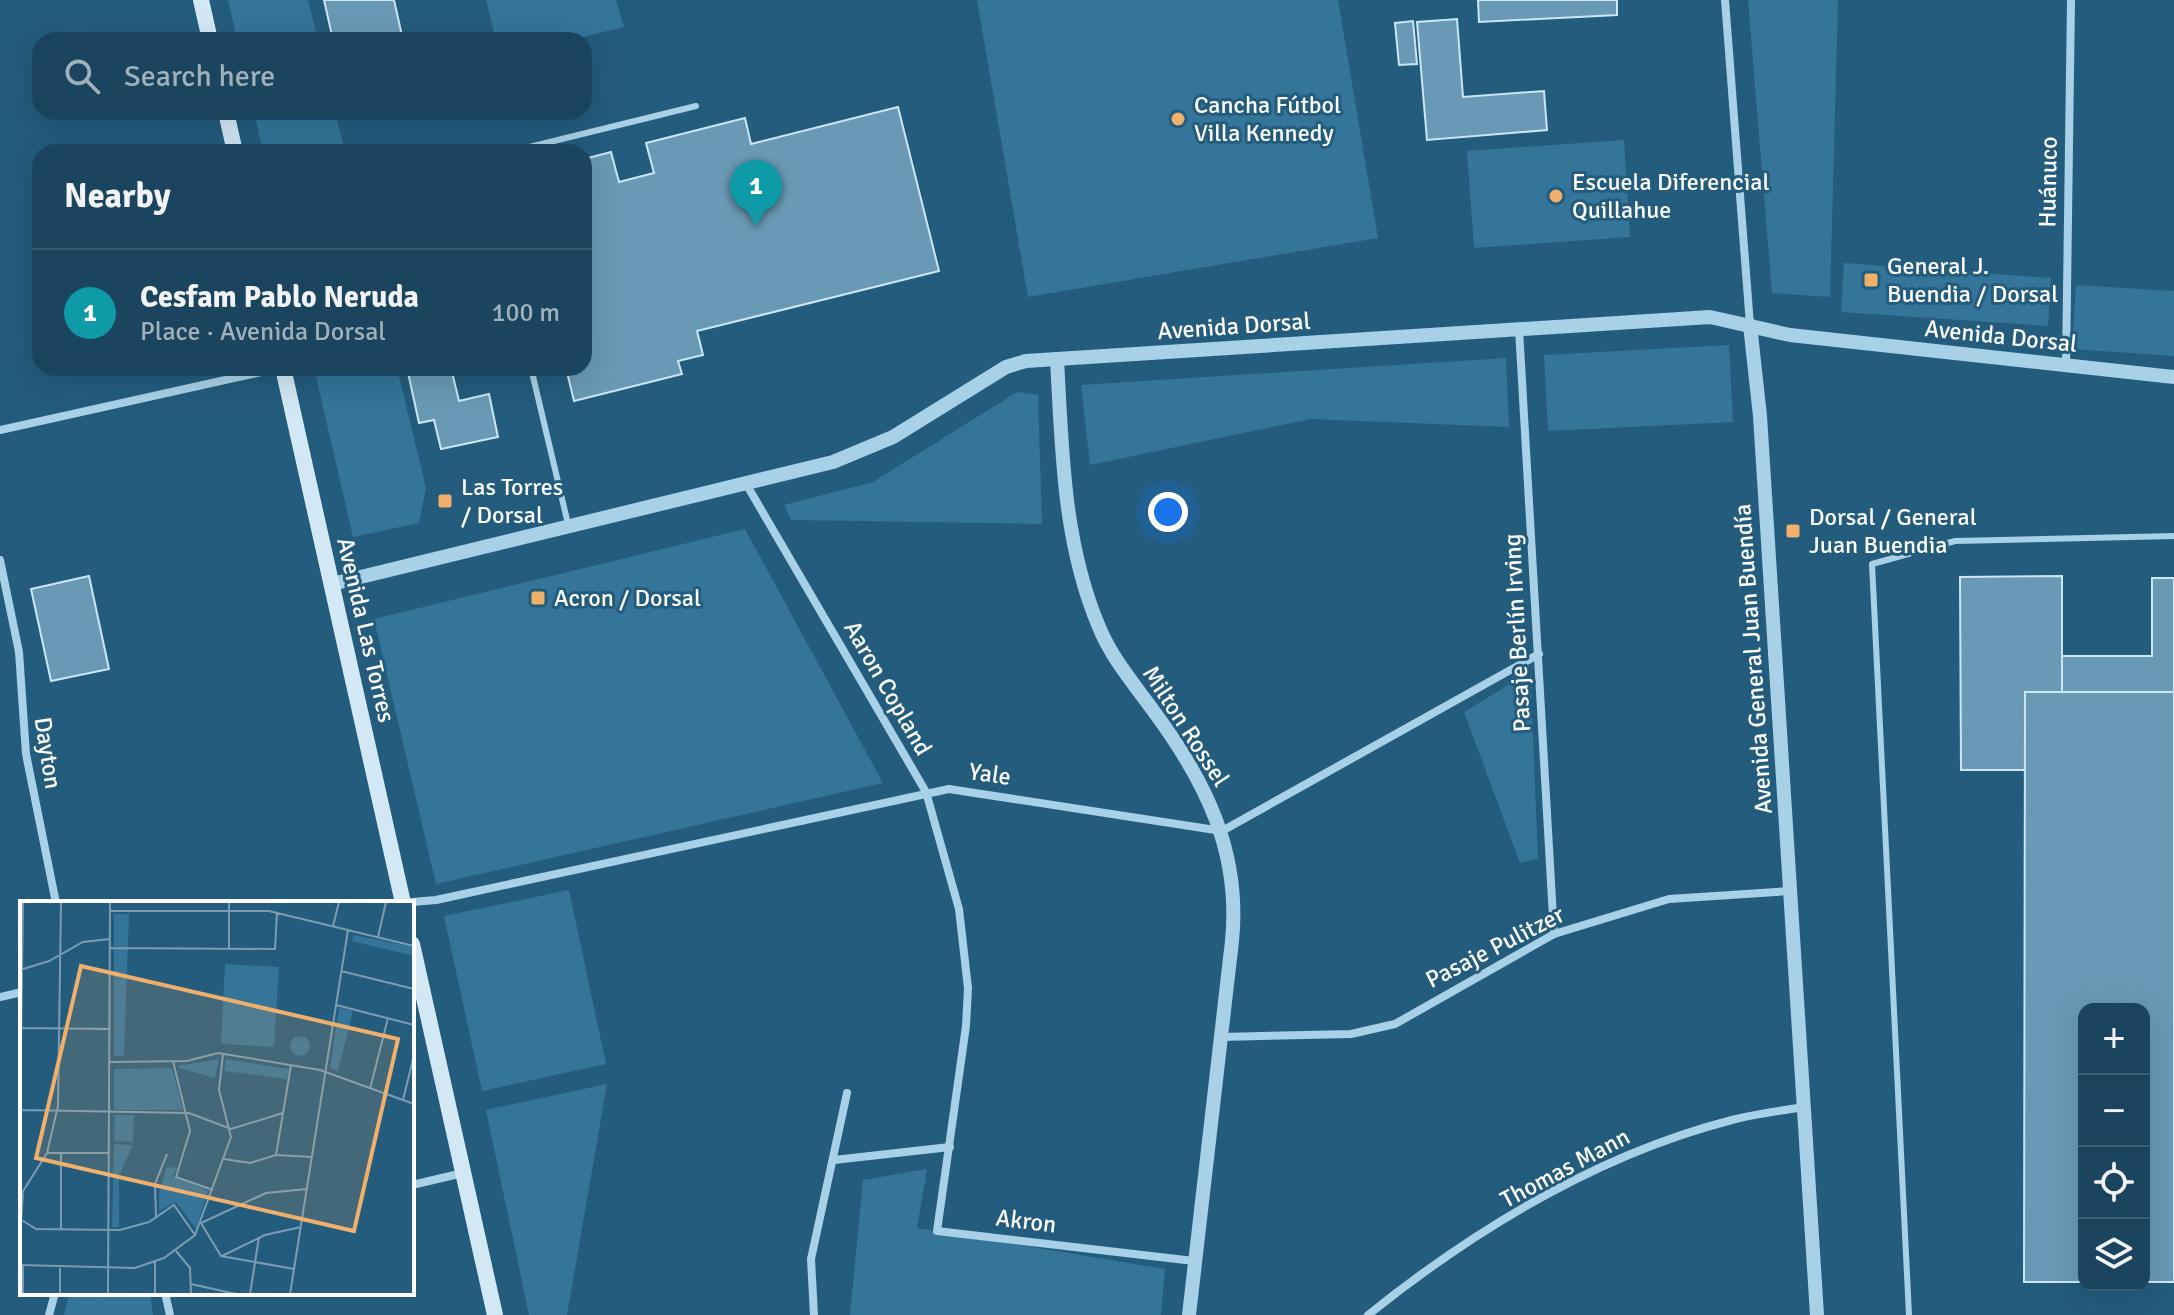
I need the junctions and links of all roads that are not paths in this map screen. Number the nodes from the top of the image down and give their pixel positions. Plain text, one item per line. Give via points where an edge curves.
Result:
1 (201, 0) edge
2 (1725, 0) edge
3 (2071, 0) edge
4 (208, 32) edge
5 (696, 106) dead end
6 (228, 120) edge
7 (233, 144) edge
8 (542, 144) edge
9 (1750, 325) junction
10 (1519, 329) junction
11 (1057, 359) junction
12 (2066, 365) junction
13 (245, 376) edge
14 (283, 376) edge
15 (533, 376) edge
16 (2174, 377) edge
17 (0, 430) edge
18 (745, 482) junction
19 (569, 525) junction
20 (2174, 536) edge
21 (0, 560) edge
22 (332, 584) junction
23 (1539, 654) junction
24 (926, 792) junction
25 (1222, 831) junction
26 (1790, 891) junction
27 (56, 901) edge
28 (401, 901) edge
29 (414, 902) edge
30 (1554, 934) junction
31 (414, 953) edge
32 (20, 992) edge
33 (0, 997) edge
34 (1221, 1037) junction
35 (847, 1093) dead end
36 (1804, 1107) junction
37 (950, 1147) junction
38 (834, 1160) junction
39 (463, 1173) junction
40 (414, 1185) edge
41 (1194, 1261) junction
42 (54, 1295) edge
43 (165, 1295) edge
44 (49, 1315) edge
45 (170, 1315) edge
46 (495, 1315) edge
47 (814, 1315) edge
48 (1189, 1315) edge
49 (1368, 1315) edge
50 (1817, 1315) edge
51 (1909, 1315) edge

1 - 4 main road
2 - 9 street, Avenida General Juan Buendía
3 - 12 street, Huánuco
5 - 8 lane
6 - 7 main road
9 - 10 street, Avenida Dorsal via 1710,317
9 - 12 street, Avenida Dorsal via 1790,335
9 - 26 street, Avenida General Juan Buendía
10 - 11 street, Avenida Dorsal
10 - 23 street, Pasaje Berlín Irving
11 - 18 street, Avenida Dorsal via 1006,367 863,452
11 - 25 street, Milton Rossel via 1066,492 1075,559 1087,598 1117,661 1192,768
12 - 16 street, Avenida Dorsal
13 - 17 street
14 - 22 main road, Avenida Las Torres
15 - 19 lane
18 - 19 street, Avenida Dorsal
18 - 24 street, Aaron Copland
19 - 22 street, Avenida Dorsal
20 - 51 lane via 1955,541 1872,564
21 - 27 street, Dayton via 19,652 26,754
22 - 28 main road, Avenida Las Torres
23 - 25 street
23 - 30 street, Pasaje Berlín Irving
24 - 25 street, Yale via 974,791
24 - 29 street, Yale
24 - 37 street, Aaron Copland via 966,950 966,1026
25 - 34 street, Milton Rossel via 1235,914
26 - 30 street, Pasaje Pulitzer via 1669,899
26 - 36 street, Avenida General Juan Buendía
30 - 34 street, Pasaje Pulitzer via 1395,1024 1351,1034
31 - 39 main road
32 - 33 street
34 - 41 street, Milton Rossel
35 - 38 street
36 - 49 street, Thomas Mann via 1733,1120 1612,1163 1483,1235
36 - 50 street, Avenida General Juan Buendía
37 - 38 street
37 - 41 street, Akron via 937,1231
38 - 47 street via 811,1259
39 - 40 street
39 - 46 main road
41 - 48 street, Milton Rossel
42 - 44 street
43 - 45 street

